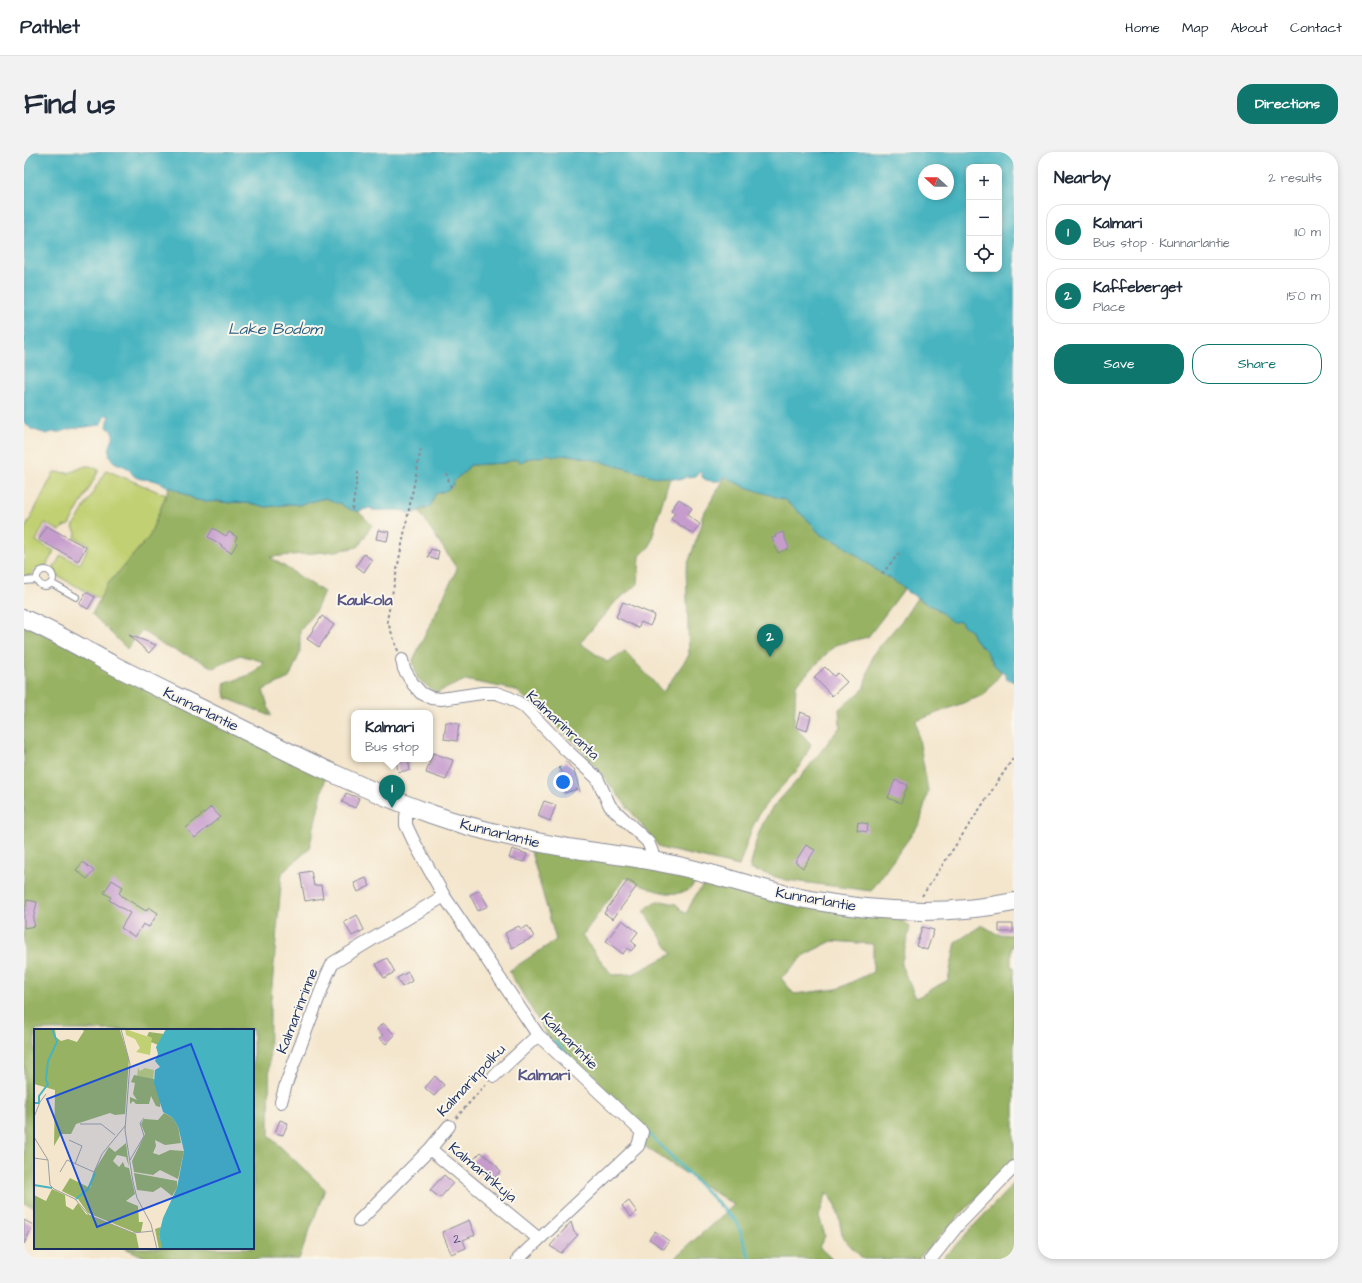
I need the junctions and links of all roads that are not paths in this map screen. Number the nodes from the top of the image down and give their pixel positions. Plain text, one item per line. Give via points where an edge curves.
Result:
1 (37, 580) junction
2 (24, 581) edge
3 (51, 583) junction
4 (76, 597) dead end
5 (24, 619) edge
6 (402, 660) road end
7 (408, 806) junction
8 (653, 860) junction
9 (444, 896) junction
10 (1014, 902) edge
11 (538, 1035) junction
12 (494, 1076) road end
13 (281, 1102) dead end
14 (449, 1126) road end
15 (430, 1149) junction
16 (1014, 1167) edge
17 (359, 1221) dead end
18 (539, 1239) junction
19 (518, 1259) edge
20 (931, 1259) edge

1 - 2 lane
1 - 3 lane via 42,586
1 - 3 lane via 42,570 48,571 52,575
3 - 4 lane
5 - 7 main road, Kunnarlantie via 289,753
6 - 8 street, Kalmarinranta via 413,684 421,693 431,698 496,693 524,706 596,778 610,806 648,842
7 - 8 main road, Kunnarlantie via 499,834 568,848
7 - 9 street, Kalmarintie via 406,825
8 - 10 main road, Kunnarlantie via 806,899 855,907 926,910 996,906
9 - 11 street, Kalmarintie
9 - 13 street, Kalmarinrinne via 333,963
11 - 12 street, Kalmarinpolku
11 - 18 street, Kalmarintie via 642,1132 638,1146
14 - 15 street, Kalmarinpolku
15 - 17 street, Kalmarinkuja
15 - 18 street, Kalmarinkuja
16 - 20 street via 958,1225
18 - 19 street, Kalmarintie

